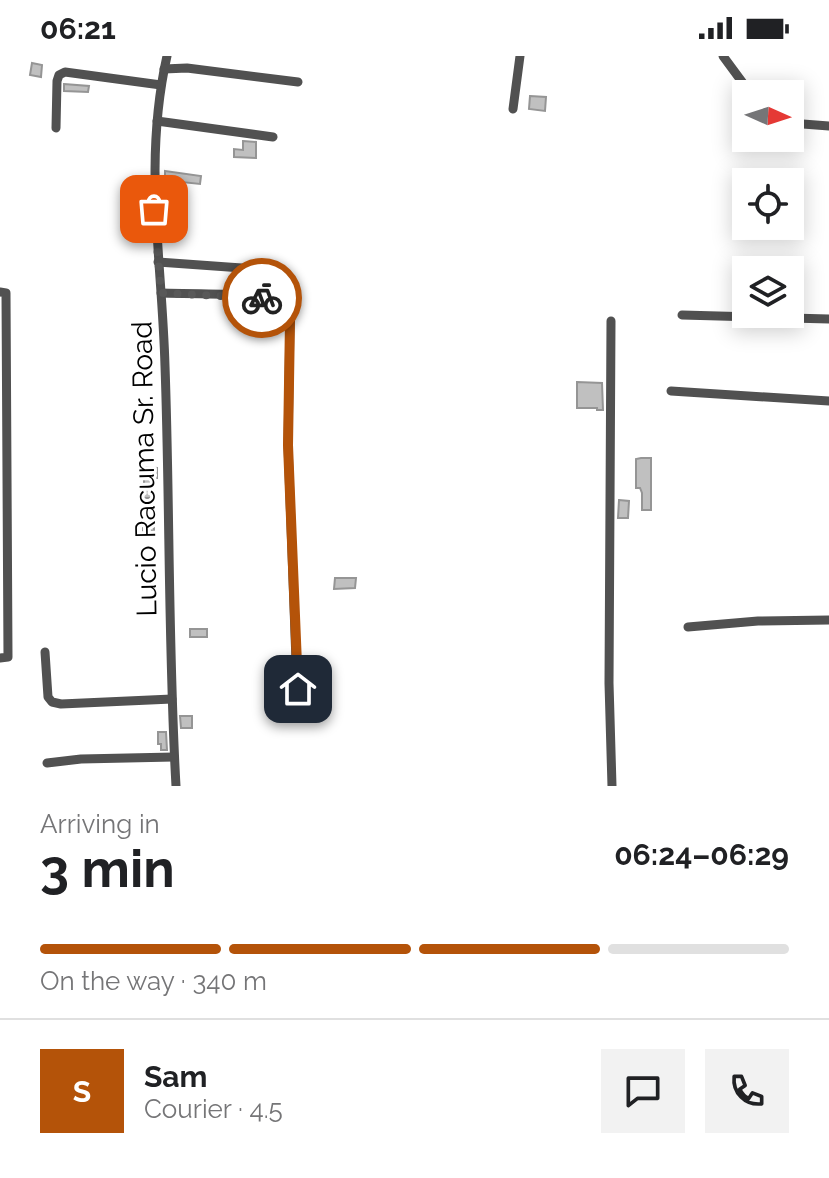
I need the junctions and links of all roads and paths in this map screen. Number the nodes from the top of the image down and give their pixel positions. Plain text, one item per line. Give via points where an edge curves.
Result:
1 (167, 56) edge
2 (179, 56) edge
3 (520, 56) edge
4 (723, 56) edge
5 (187, 68) junction
6 (164, 69) junction
7 (741, 80) edge
8 (298, 82) dead end
9 (161, 85) junction
10 (513, 109) dead end
11 (157, 121) junction
12 (804, 124) edge
13 (829, 126) edge
14 (56, 128) dead end
15 (273, 137) dead end
16 (158, 262) junction
17 (270, 270) dead end
18 (0, 292) edge
19 (161, 293) junction
20 (682, 315) dead end
21 (829, 319) edge
22 (611, 321) dead end
23 (671, 391) dead end
24 (829, 401) edge
25 (829, 620) edge
26 (688, 627) dead end
27 (45, 652) dead end
28 (0, 658) edge
29 (172, 699) junction
30 (298, 715) dead end
31 (174, 757) junction
32 (47, 763) dead end
33 (176, 786) edge
34 (612, 786) edge

1 - 6 street, Lucio Racuma Sr. Road
2 - 5 street
3 - 10 street
4 - 7 street
5 - 6 street
5 - 8 street
6 - 9 street, Lucio Racuma Sr. Road
9 - 11 street, Lucio Racuma Sr. Road
9 - 14 street via 65,72 57,81
11 - 15 street
11 - 16 street, Lucio Racuma Sr. Road
12 - 13 street
16 - 17 street
16 - 19 street, Lucio Racuma Sr. Road
18 - 28 street via 6,293 9,642 8,657
19 - 29 street, Lucio Racuma Sr. Road
19 - 30 street via 262,298 287,307
20 - 21 street
22 - 34 street
23 - 24 street
25 - 26 street
27 - 29 street via 52,702
29 - 31 street, Lucio Racuma Sr. Road
31 - 32 street
31 - 33 street, Lucio Racuma Sr. Road

